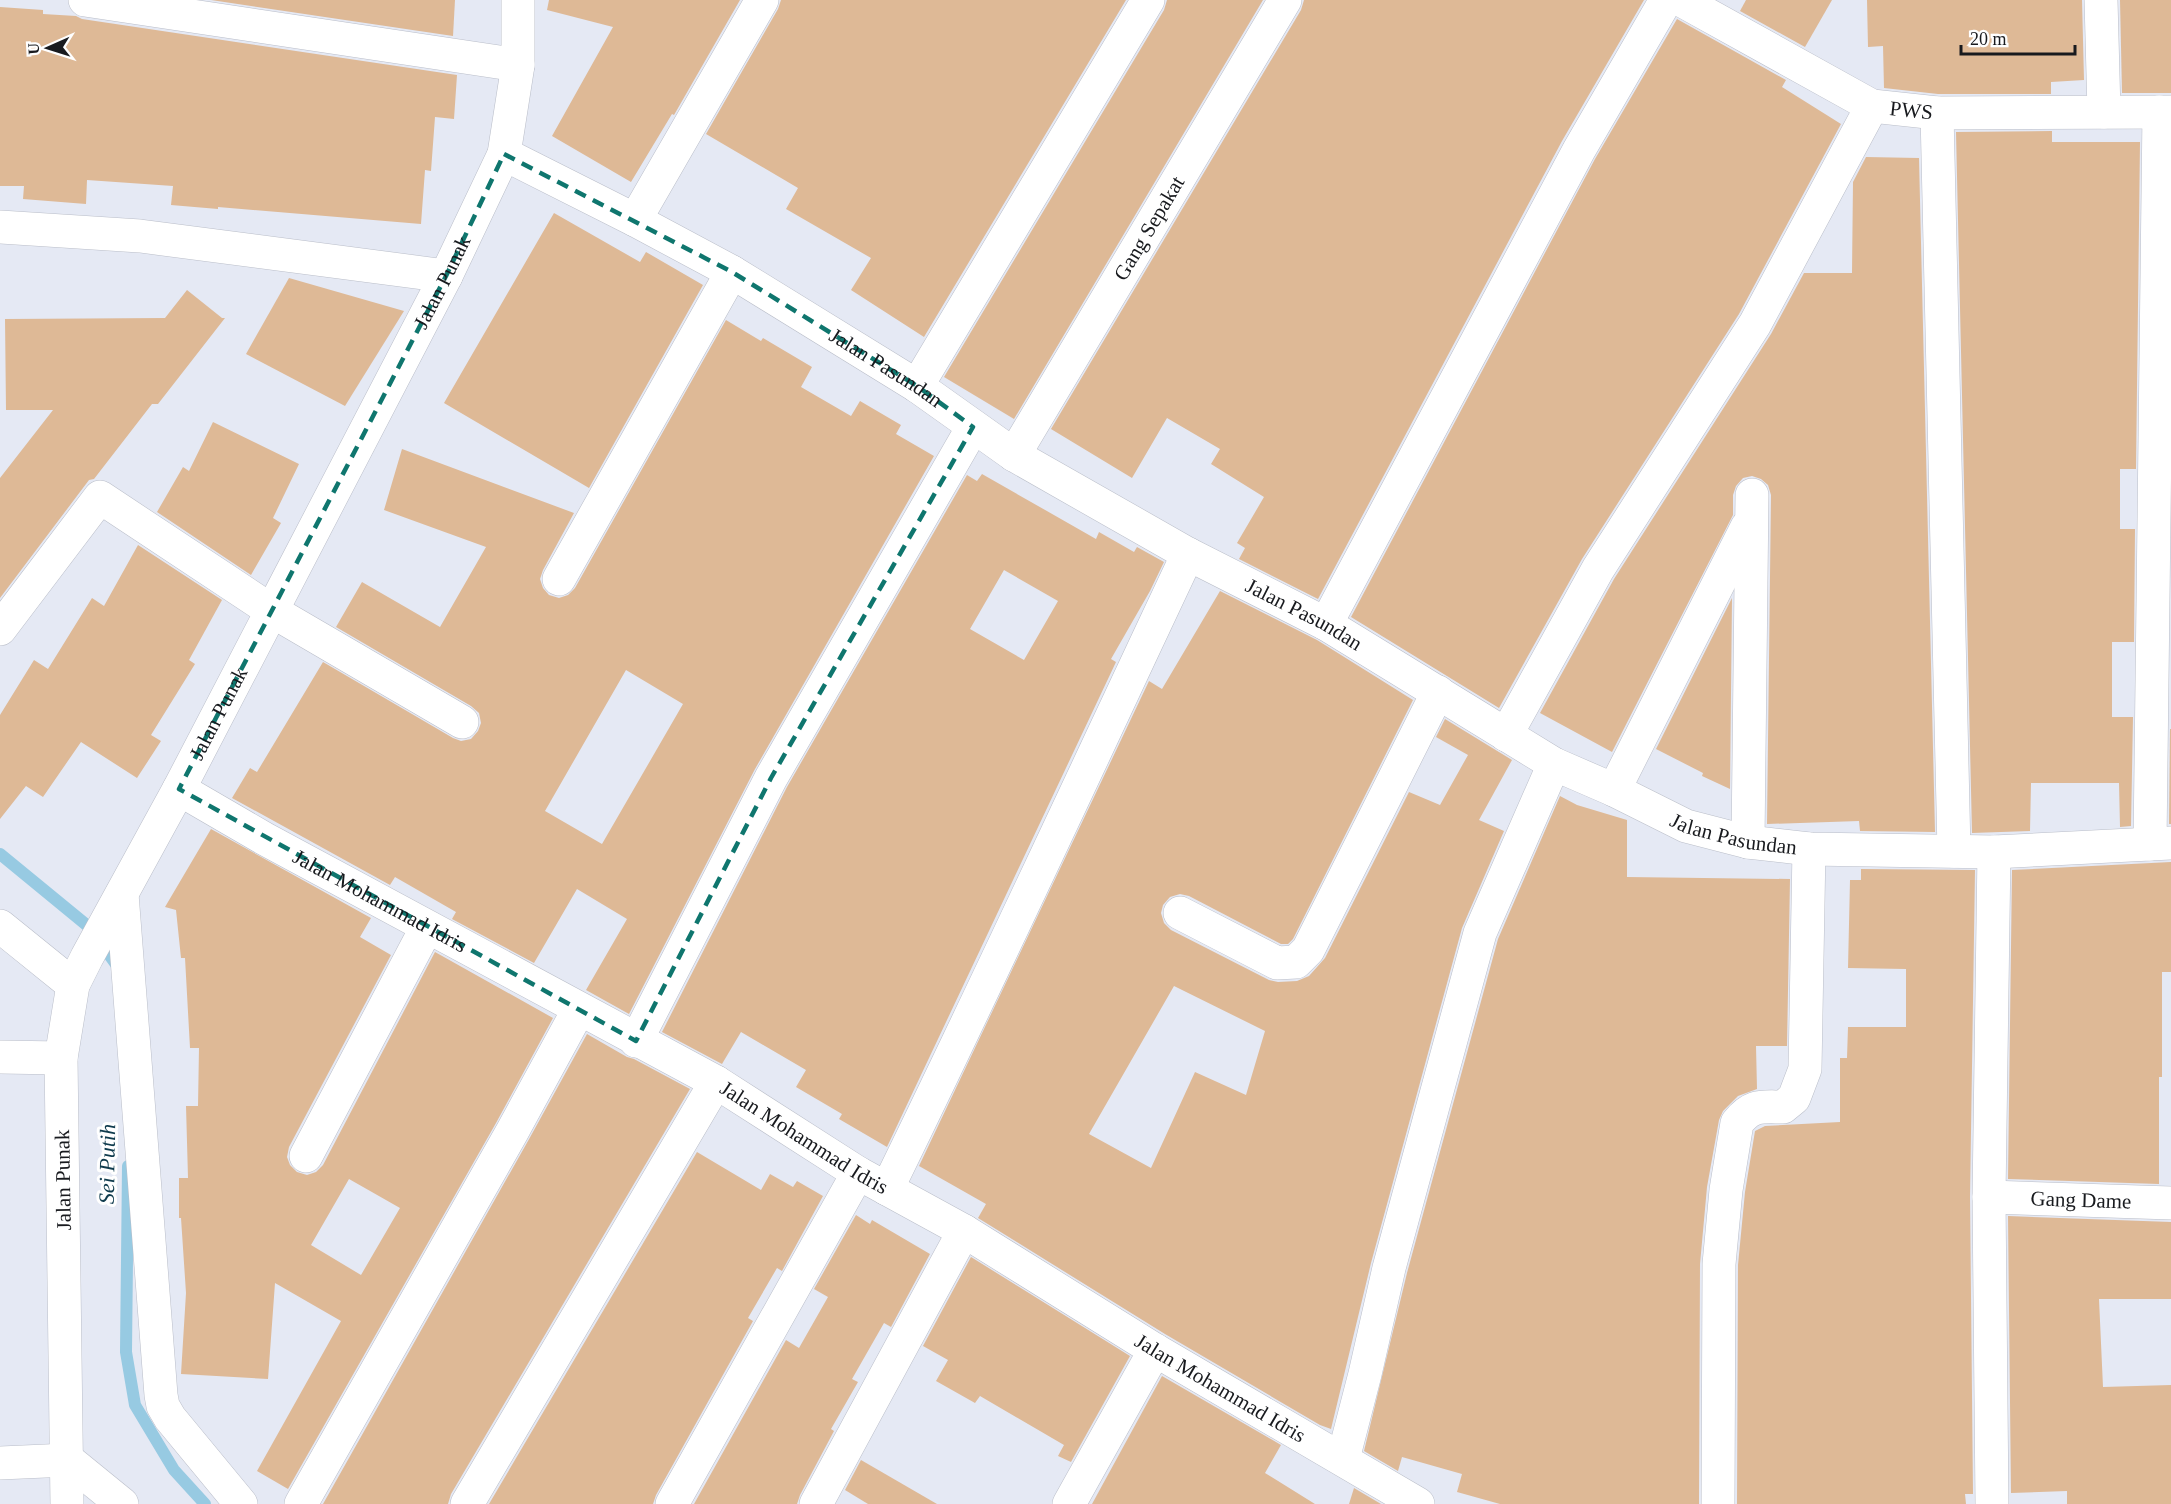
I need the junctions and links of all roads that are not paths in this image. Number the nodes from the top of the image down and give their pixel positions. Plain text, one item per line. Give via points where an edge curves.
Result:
1 (86, 0) edge
2 (518, 0) edge
3 (762, 0) edge
4 (1148, 0) edge
5 (1285, 0) edge
6 (1666, 0) edge
7 (1681, 0) edge
8 (2101, 0) edge
9 (518, 65) junction
10 (1872, 106) junction
11 (2104, 112) junction
12 (2165, 112) edge
13 (1938, 113) junction
14 (504, 154) junction
15 (635, 220) junction
16 (0, 227) edge
17 (732, 272) junction
18 (446, 276) junction
19 (917, 386) junction
20 (973, 427) junction
21 (1014, 455) junction
22 (1188, 554) junction
23 (559, 579) dead end
24 (272, 610) junction
25 (1326, 624) junction
26 (0, 629) edge
27 (1438, 692) junction
28 (462, 722) dead end
29 (1506, 735) junction
30 (1554, 764) junction
31 (178, 789) junction
32 (1614, 790) junction
33 (1748, 842) junction
34 (2161, 844) edge
35 (1809, 849) junction
36 (1954, 851) junction
37 (1994, 852) junction
38 (122, 894) junction
39 (1180, 914) dead end
40 (0, 926) edge
41 (428, 927) junction
42 (80, 971) junction
43 (579, 1009) junction
44 (636, 1041) junction
45 (0, 1057) edge
46 (61, 1058) junction
47 (716, 1082) junction
48 (306, 1156) dead end
49 (858, 1173) junction
50 (887, 1190) junction
51 (1989, 1197) junction
52 (2171, 1203) edge
53 (964, 1231) junction
54 (1155, 1350) junction
55 (1343, 1459) junction
56 (68, 1460) junction
57 (0, 1463) edge
58 (67, 1504) edge
59 (122, 1504) edge
60 (241, 1504) edge
61 (301, 1504) edge
62 (467, 1504) edge
63 (672, 1504) edge
64 (816, 1504) edge
65 (1069, 1504) edge
66 (1418, 1504) edge
67 (1718, 1504) edge
68 (1992, 1504) edge

1 - 9 street
2 - 9 street, Jalan Punak
3 - 15 street
4 - 19 street
5 - 21 street, Gang Sepakat
6 - 25 street via 1579,150
7 - 10 street, PWS
8 - 11 street
9 - 14 street, Jalan Punak
10 - 13 street, PWS
10 - 29 street via 1755,324 1598,569
11 - 12 street, PWS
11 - 13 street, PWS
12 - 34 street
13 - 36 street
14 - 15 street, Jalan Pasundan
14 - 18 street, Jalan Punak
15 - 17 street, Jalan Pasundan
16 - 18 street via 140,236
17 - 19 street, Jalan Pasundan
17 - 23 street
18 - 24 street, Jalan Punak
19 - 20 street, Jalan Pasundan
20 - 21 street, Jalan Pasundan
20 - 44 street via 771,778
21 - 22 street, Jalan Pasundan
22 - 25 street, Jalan Pasundan
22 - 50 street
24 - 26 street via 100,496
24 - 28 street
24 - 31 street, Jalan Punak
25 - 27 street, Jalan Pasundan
27 - 29 street, Jalan Pasundan
27 - 39 street via 1308,950 1296,962 1277,963
29 - 30 street, Jalan Pasundan
30 - 32 street, Jalan Pasundan
30 - 55 street via 1480,933 1389,1268
31 - 38 street, Jalan Punak
31 - 41 street, Jalan Mohammad Idris
32 - 33 street, Jalan Pasundan via 1686,826
32 - 33 street via 1752,507
33 - 35 street, Jalan Pasundan
34 - 37 street, Jalan Pasundan
35 - 36 street, Jalan Pasundan
35 - 67 street via 1805,1069 1794,1098 1783,1107 1755,1106 1737,1123 1726,1190 1719,1264
36 - 37 street, Jalan Pasundan
37 - 51 street
38 - 42 street, Jalan Punak
38 - 60 street via 163,1407
40 - 42 street
41 - 43 street, Jalan Mohammad Idris
41 - 48 street
42 - 46 street, Jalan Punak
43 - 44 street, Jalan Mohammad Idris
43 - 61 street
44 - 47 street, Jalan Mohammad Idris
45 - 46 street
46 - 56 street, Jalan Punak
47 - 49 street, Jalan Mohammad Idris
47 - 62 street
49 - 50 street, Jalan Mohammad Idris
49 - 63 street
50 - 53 street, Jalan Mohammad Idris
51 - 52 street, Gang Dame
51 - 68 street
53 - 54 street, Jalan Mohammad Idris
53 - 64 street
54 - 55 street, Jalan Mohammad Idris
54 - 65 street
55 - 66 street, Jalan Mohammad Idris
56 - 57 street
56 - 58 street, Jalan Punak
56 - 59 street

